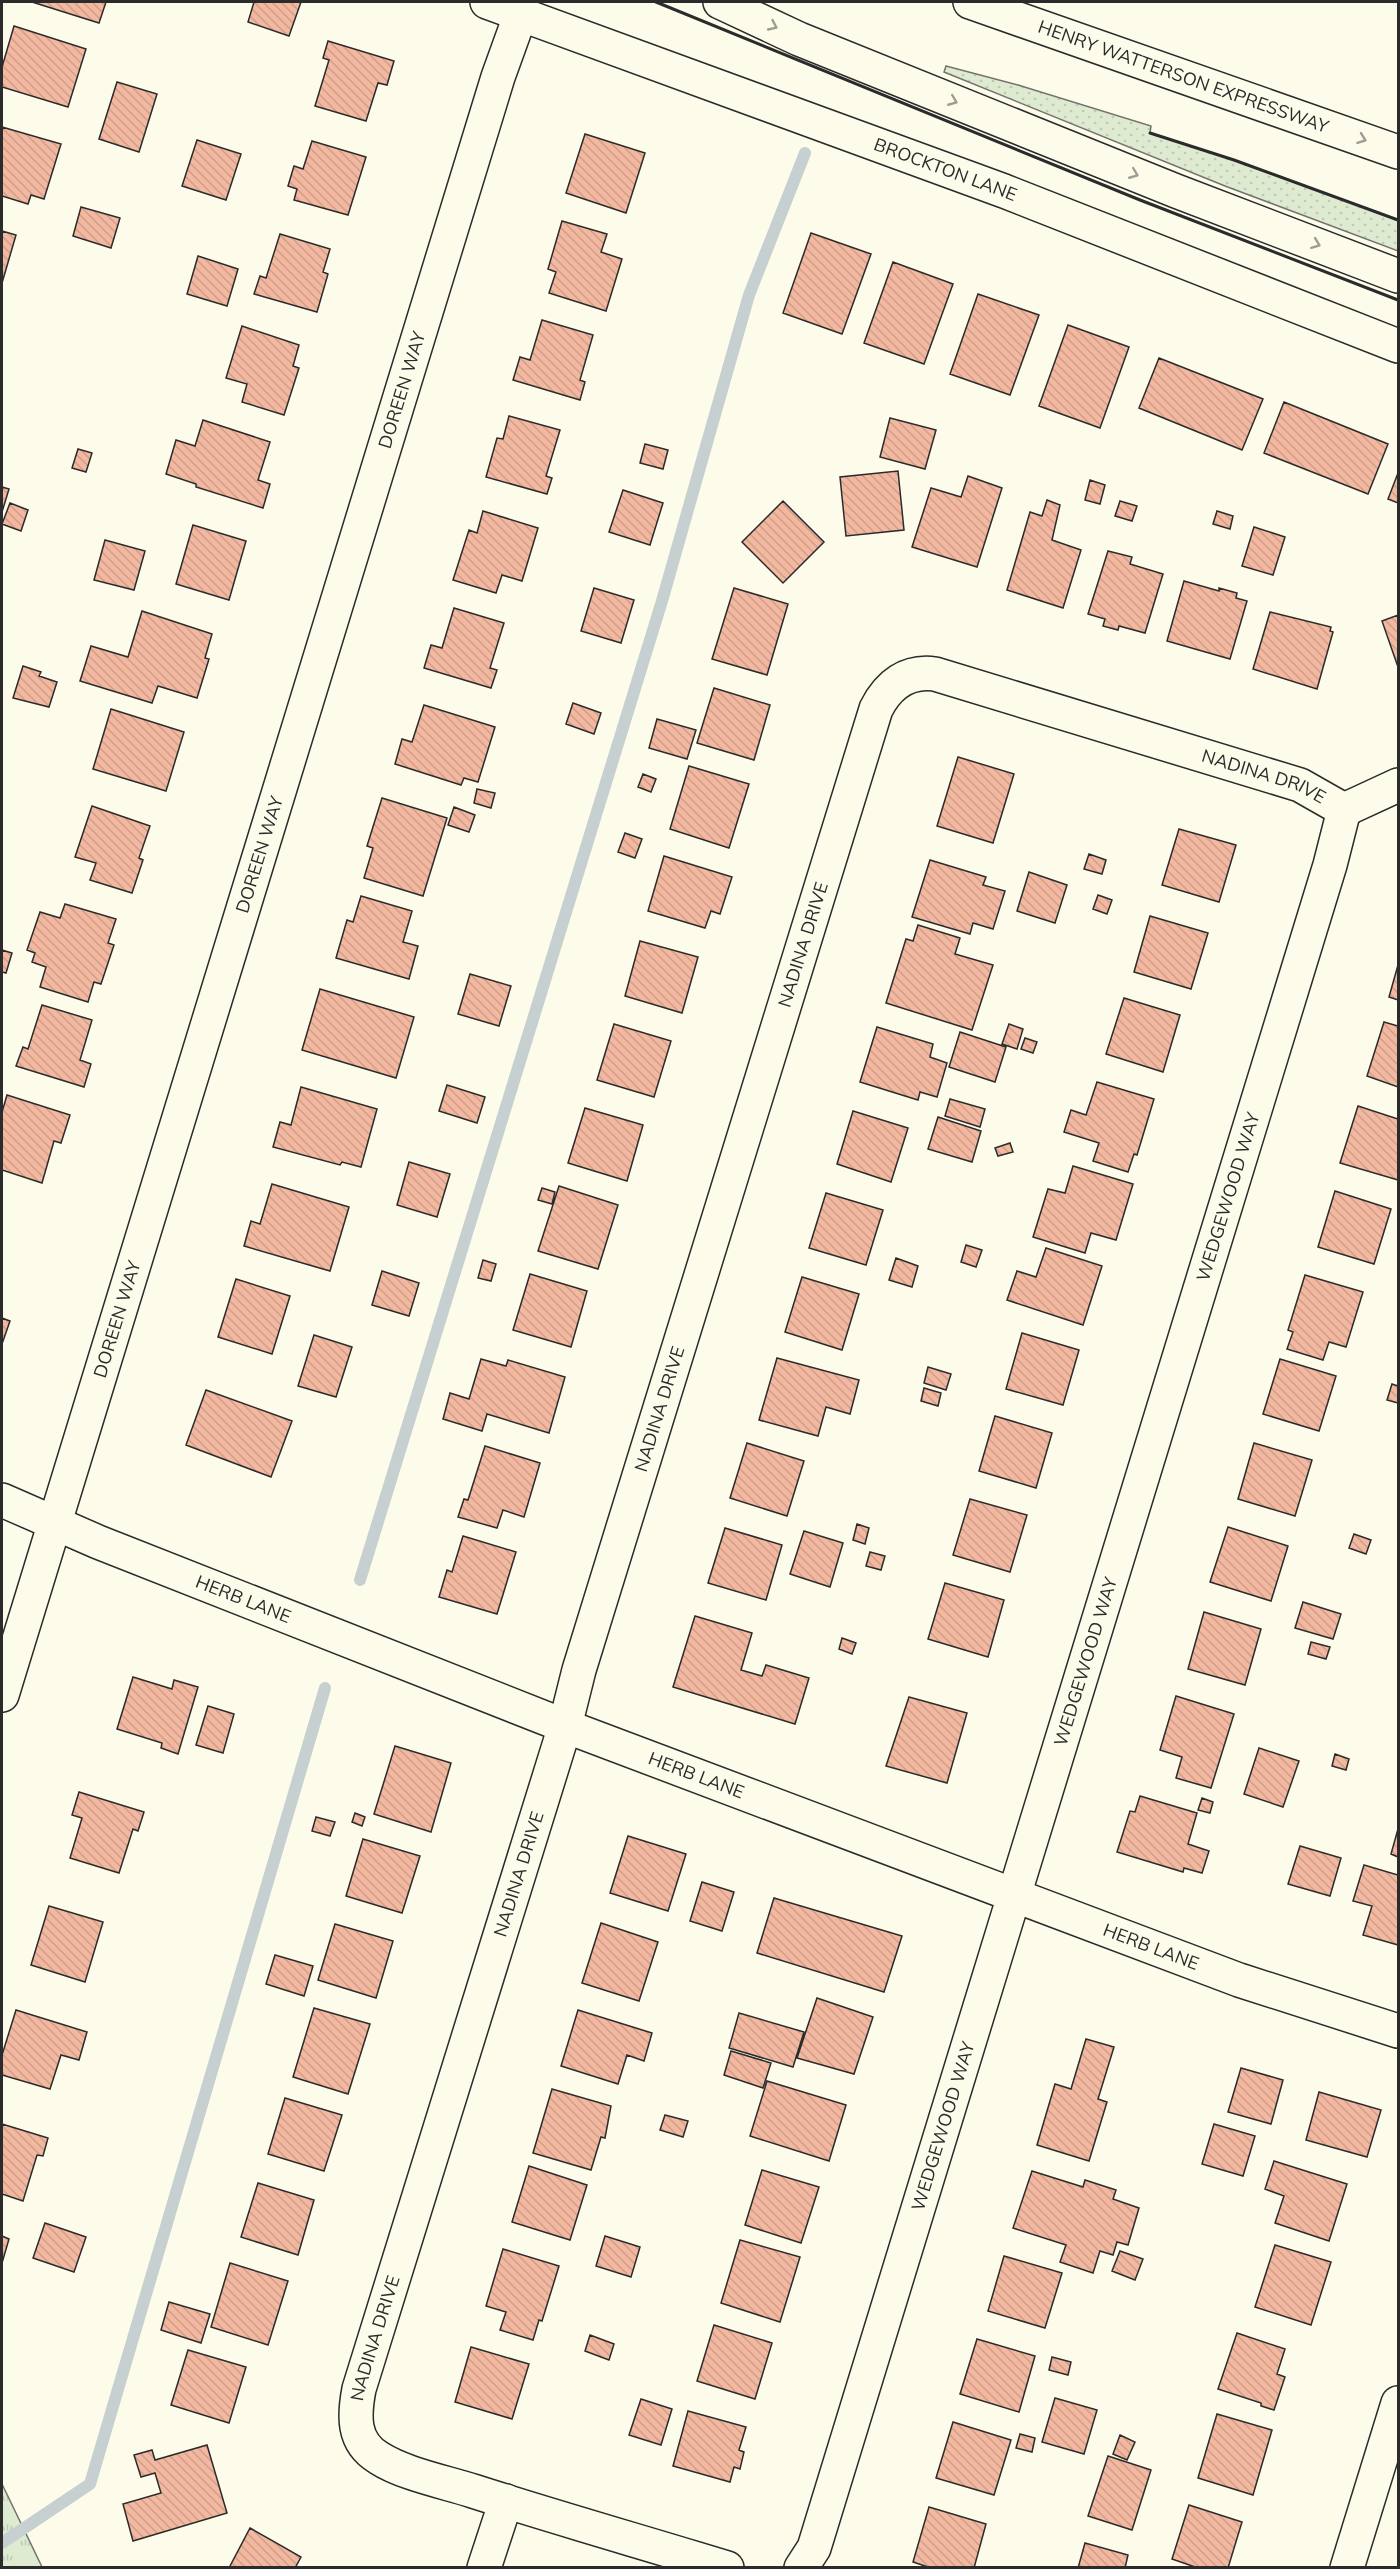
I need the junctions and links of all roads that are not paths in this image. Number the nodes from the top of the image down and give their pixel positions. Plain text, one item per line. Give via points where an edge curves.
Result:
1 (487, 2) edge
2 (720, 2) edge
3 (970, 2) edge
4 (520, 16) junction
5 (1398, 152) edge
6 (1398, 276) edge
7 (1398, 346) edge
8 (1398, 786) edge
9 (1344, 810) junction
10 (2, 1500) edge
11 (56, 1523) junction
12 (2, 1695) edge
13 (565, 1726) junction
14 (1014, 1896) junction
15 (1398, 2031) edge
16 (1398, 2403) edge
17 (506, 2501) junction
18 (484, 2568) edge
19 (727, 2568) edge
20 (801, 2568) edge
21 (1347, 2568) edge

1 - 4 main road, BROCKTON LANE
2 -> 6 main road via 844,57
3 -> 5 main road, HENRY WATTERSON EXPRESSWAY
4 - 7 main road, BROCKTON LANE via 1004,191
4 - 11 main road, DOREEN WAY
8 - 9 main road
9 - 13 main road, NADINA DRIVE via 1300,785 935,674 906,676 883,694 632,1498
9 - 14 main road, WEDGEWOOD WAY
10 - 11 main road, HERB LANE
11 - 12 main road, DOREEN WAY
11 - 13 main road, HERB LANE
13 - 14 main road, HERB LANE
13 - 17 main road, NADINA DRIVE via 354,2414 361,2440 378,2458
14 - 15 main road, HERB LANE via 1239,1980
14 - 20 main road, WEDGEWOOD WAY via 814,2548
16 - 21 main road
17 - 18 main road
17 - 19 main road

